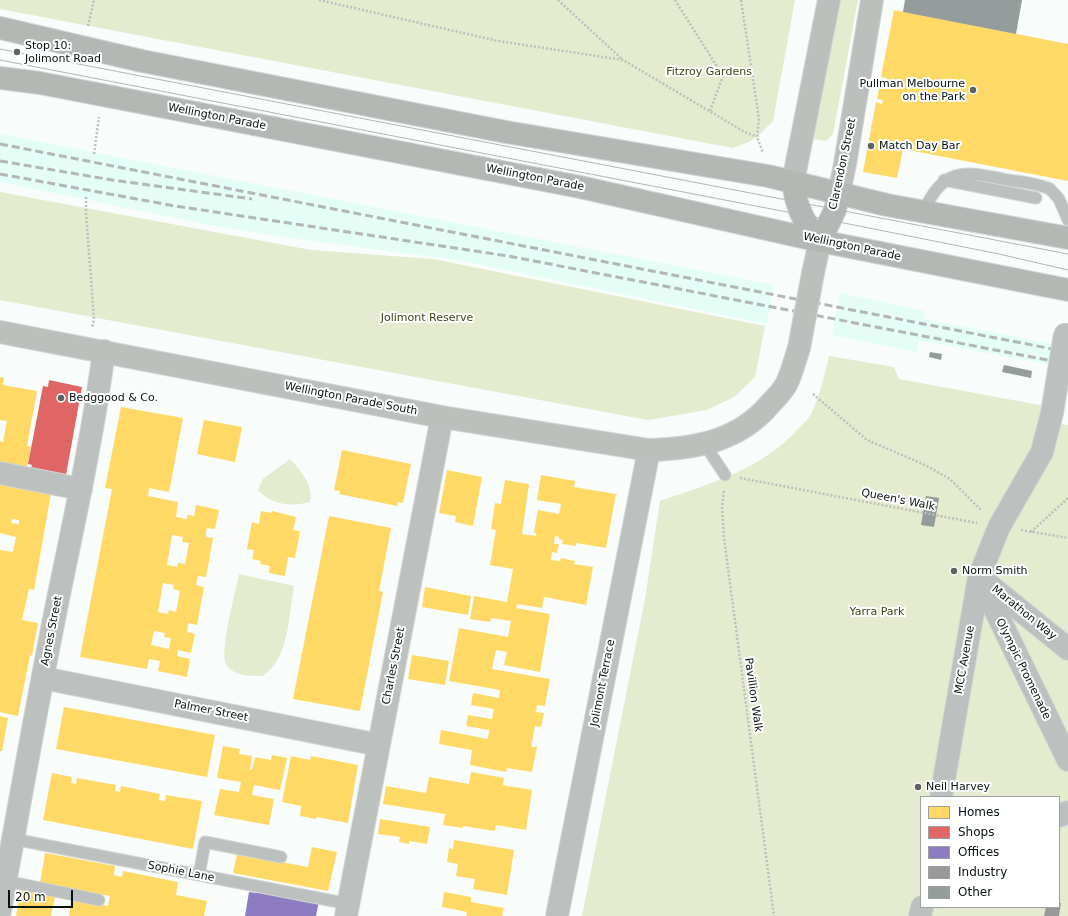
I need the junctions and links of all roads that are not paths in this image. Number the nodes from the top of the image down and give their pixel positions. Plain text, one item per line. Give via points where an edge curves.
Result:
1 (829, 0) edge
2 (872, 0) edge
3 (0, 28) edge
4 (0, 78) edge
5 (944, 180) junction
6 (793, 182) junction
7 (839, 193) junction
8 (1036, 198) dead end
9 (923, 212) junction
10 (1068, 220) edge
11 (1068, 238) edge
12 (820, 241) junction
13 (1068, 290) edge
14 (1067, 328) edge
15 (0, 332) edge
16 (104, 352) junction
17 (442, 417) junction
18 (705, 445) junction
19 (649, 450) junction
20 (0, 473) edge
21 (726, 475) road end
22 (81, 489) junction
23 (979, 577) junction
24 (1068, 649) edge
25 (43, 678) junction
26 (379, 745) junction
27 (1068, 760) edge
28 (941, 796) edge
29 (14, 839) junction
30 (281, 857) dead end
31 (199, 875) junction
32 (6, 881) junction
33 (99, 900) dead end
34 (347, 910) edge
35 (0, 912) edge
36 (557, 916) edge

1 - 6 street
2 - 7 street, Clarendon Street via 846,164
3 - 6 main road via 120,57 499,131
4 - 12 main road, Wellington Parade via 580,187
5 - 8 lane
5 - 9 lane
5 - 10 lane via 955,175 970,174 1046,187 1057,196
6 - 7 main road
6 - 12 main road via 800,214 808,229
7 - 9 main road
7 - 12 main road, Clarendon Street
9 - 11 main road
12 - 13 main road, Wellington Parade
12 - 18 street, Wellington Parade South, bridge via 798,348 787,383 763,413 735,433
14 - 23 street, MCC Avenue, bridge via 1052,413 1042,452 999,527
15 - 16 street, Wellington Parade South
16 - 17 street, Wellington Parade South
16 - 22 street, Agnes Street
17 - 19 street, Wellington Parade South
17 - 26 street, Charles Street
18 - 19 street, Wellington Parade South
18 - 21 lane
19 - 36 street, Jolimont Terrace
20 - 22 street
22 - 25 street, Agnes Street
23 - 24 street, Marathon Way
23 - 27 street, Olympic Promenade
23 - 28 street, MCC Avenue
25 - 26 street, Palmer Street
25 - 29 street, Agnes Street
26 - 34 street, Charles Street
29 - 31 lane, Sophie Lane
29 - 32 street, Agnes Street
30 - 31 lane via 205,842
31 - 34 lane, Sophie Lane
32 - 33 lane
32 - 35 street, Agnes Street

